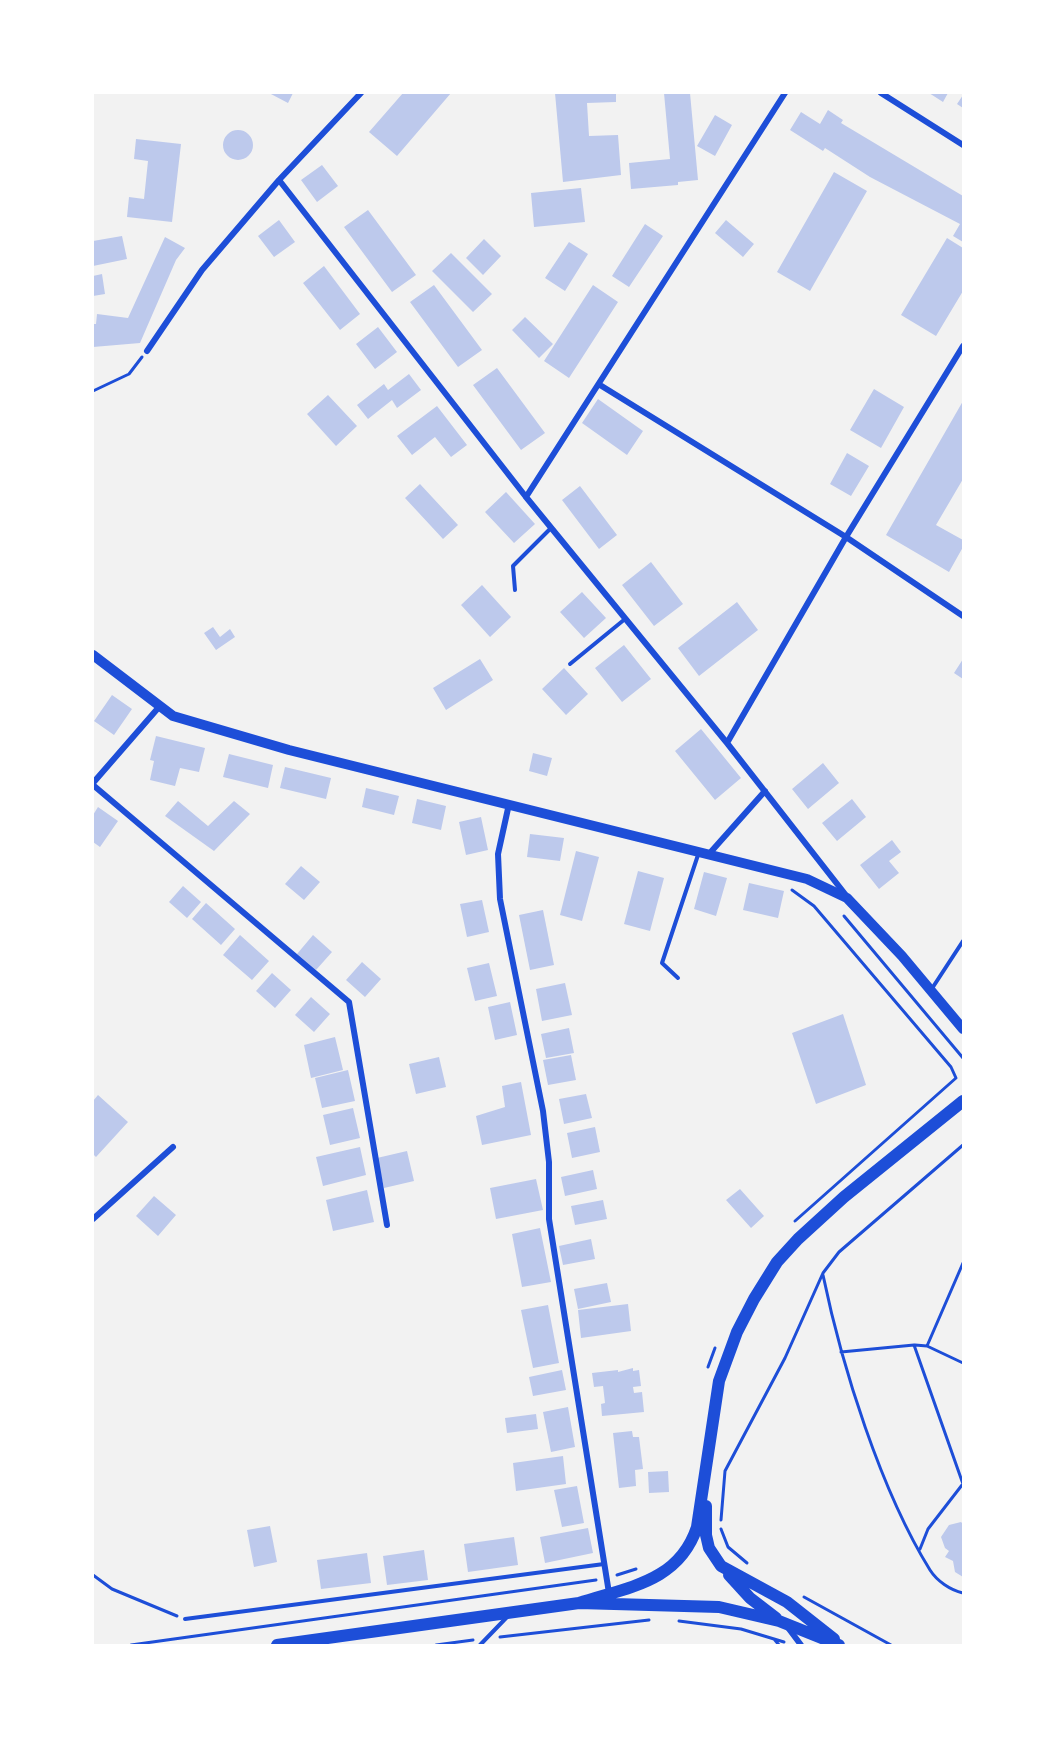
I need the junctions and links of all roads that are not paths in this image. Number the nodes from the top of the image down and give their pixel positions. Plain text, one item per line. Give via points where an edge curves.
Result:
1 (361, 93) edge
2 (785, 93) edge
3 (881, 93) edge
4 (963, 145) edge
5 (279, 180) junction
6 (963, 346) edge
7 (147, 351) road end
8 (600, 385) junction
9 (526, 497) junction
10 (551, 528) junction
11 (846, 537) junction
12 (515, 590) dead end
13 (963, 616) edge
14 (625, 619) junction
15 (93, 655) edge
16 (570, 664) dead end
17 (159, 707) junction
18 (727, 742) junction
19 (93, 784) edge
20 (765, 791) junction
21 (509, 804) junction
22 (704, 853) junction
23 (847, 898) junction
24 (963, 941) edge
25 (678, 978) dead end
26 (931, 990) junction
27 (963, 1029) edge
28 (963, 1101) edge
29 (173, 1147) dead end
30 (93, 1219) edge
31 (387, 1225) dead end
32 (707, 1469) junction
33 (604, 1564) junction
34 (721, 1566) junction
35 (609, 1593) junction
36 (579, 1603) junction
37 (510, 1613) junction
38 (185, 1619) road end
39 (779, 1621) junction
40 (277, 1645) edge
41 (480, 1645) edge
42 (801, 1645) edge
43 (840, 1645) edge

1 - 5 street
2 - 8 street
3 - 4 street
5 - 7 street via 202,270
5 - 9 street
6 - 11 street
8 - 9 street
8 - 11 street
9 - 10 street
10 - 12 lane via 513,566
10 - 14 street
11 - 13 street
11 - 18 street
14 - 16 lane
14 - 18 street
15 - 17 main road
17 - 19 street
17 - 21 main road via 172,716 289,750
18 - 20 street
19 - 31 street via 349,1002
20 - 22 street
20 - 23 street
21 - 22 main road
21 - 33 street via 498,854 500,898 543,1111 549,1162 549,1219
22 - 23 main road via 807,879
22 - 25 lane via 662,963
23 - 26 main road
24 - 26 lane
26 - 27 main road
28 - 32 main road via 844,1197 777,1262 754,1299 729,1353 717,1391
29 - 30 street
32 - 34 main road via 706,1535
32 - 35 main road via 697,1527 683,1556 659,1576
33 - 35 street
33 - 38 lane
34 - 39 main road via 750,1598
34 - 43 main road via 787,1602
35 - 36 main road
36 - 37 main road
36 - 39 main road via 719,1607
37 - 40 main road
37 - 41 lane
39 - 42 street via 794,1632
39 - 43 main road

